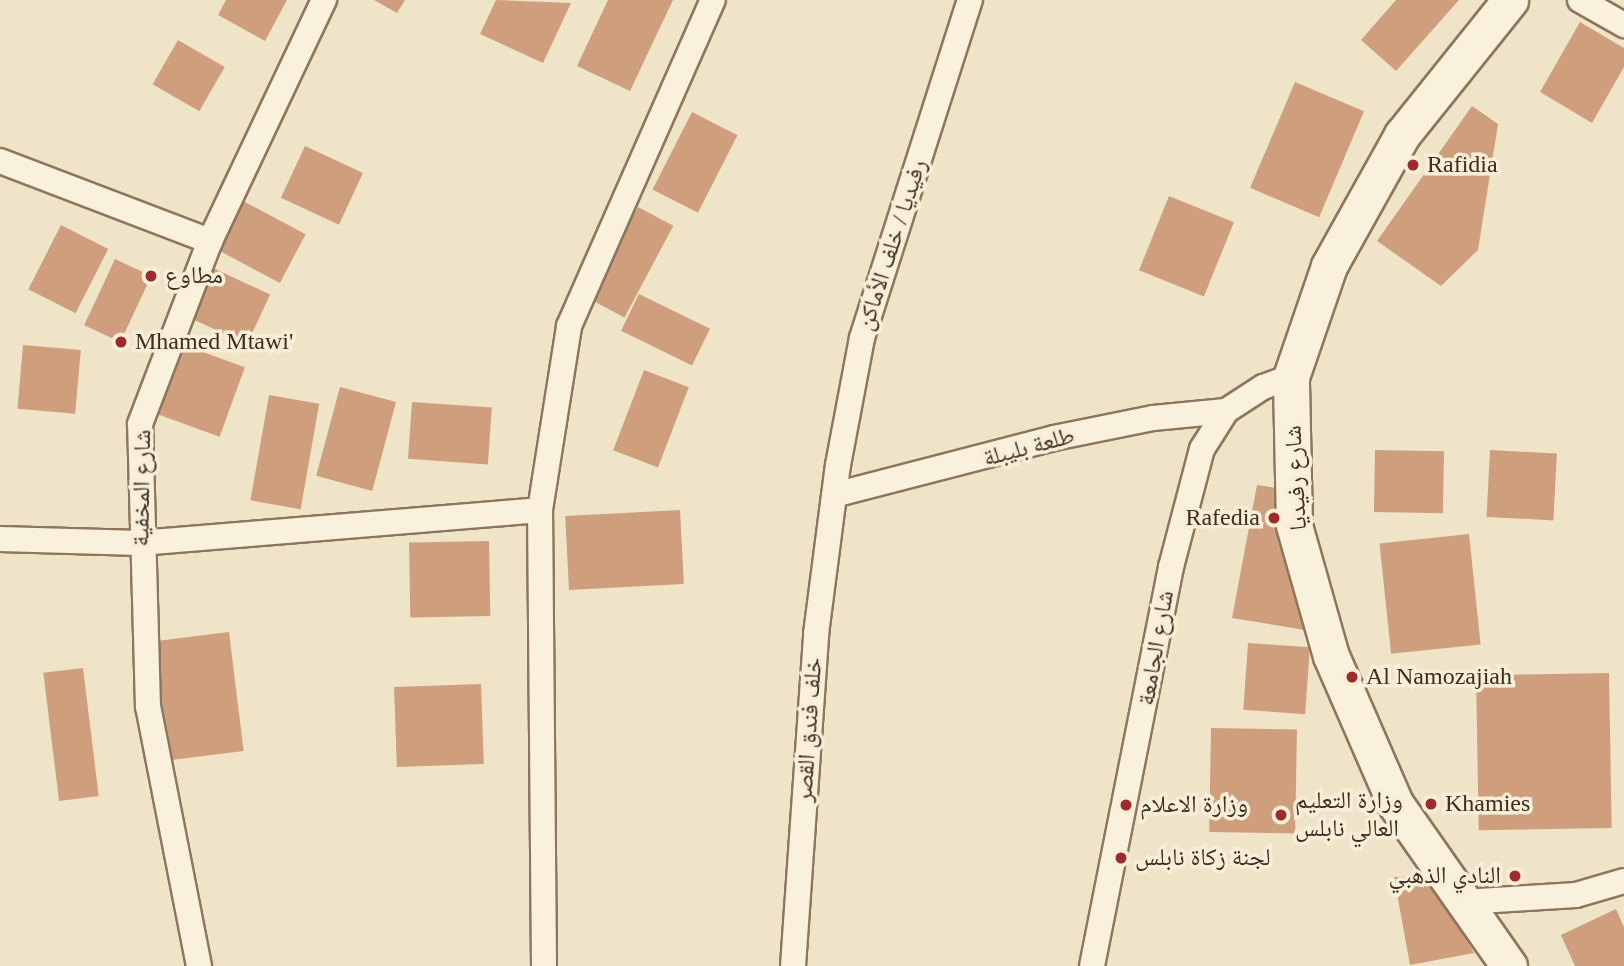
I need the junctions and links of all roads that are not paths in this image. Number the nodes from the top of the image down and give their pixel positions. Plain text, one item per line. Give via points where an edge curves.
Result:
1 (324, 0) edge
2 (713, 0) edge
3 (970, 0) edge
4 (1510, 0) edge
5 (1580, 0) edge
6 (1624, 24) edge
7 (0, 161) edge
8 (210, 241) junction
9 (1291, 377) junction
10 (1226, 411) junction
11 (834, 495) junction
12 (540, 510) junction
13 (0, 540) edge
14 (140, 543) junction
15 (1624, 881) edge
16 (1463, 902) junction
17 (200, 966) edge
18 (544, 966) edge
19 (793, 966) edge
20 (1092, 966) edge
21 (1509, 966) edge

1 - 8 street, شارع المخفية
2 - 12 street via 569,326
3 - 11 street, رفيديا / خلف الأماكن via 862,338
4 - 9 main road, شارع رفيديا via 1402,135 1329,266
5 - 6 street
7 - 8 street
8 - 14 street, شارع المخفية via 140,424
9 - 10 street, شارع الجامعة via 1263,387
9 - 16 main road, شارع رفيديا via 1294,525 1331,656 1395,803
10 - 11 street, طلعة بليبلة via 1153,418 1054,438
10 - 20 street, شارع الجامعة via 1202,449 1171,567
11 - 19 street, خلف فندق القصر via 816,634
12 - 14 street
12 - 18 street
13 - 14 street
14 - 17 street, شارع المخفية via 148,707
15 - 16 street via 1576,895
16 - 21 main road, شارع رفيديا

